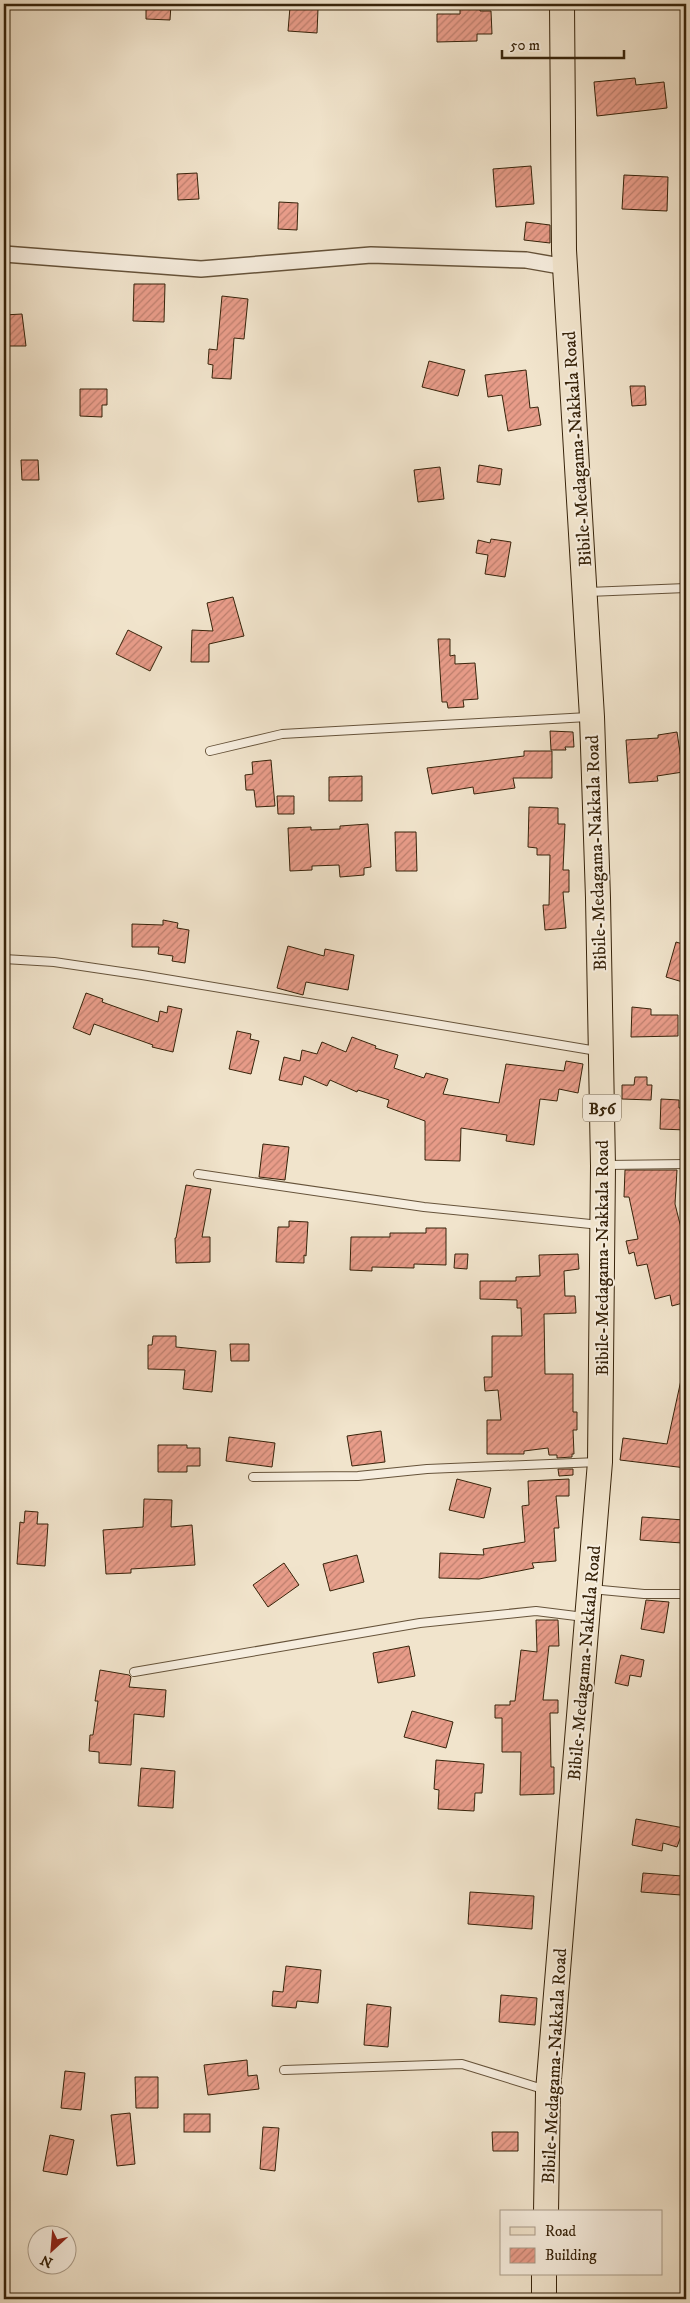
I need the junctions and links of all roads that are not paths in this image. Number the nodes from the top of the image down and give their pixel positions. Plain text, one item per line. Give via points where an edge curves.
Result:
1 (562, 4) edge
2 (4, 254) edge
3 (566, 267) junction
4 (686, 588) edge
5 (586, 592) junction
6 (592, 717) junction
7 (210, 751) dead end
8 (4, 960) edge
9 (601, 1052) junction
10 (686, 1164) edge
11 (603, 1166) junction
12 (198, 1174) dead end
13 (601, 1225) junction
14 (600, 1462) junction
15 (253, 1477) dead end
16 (591, 1590) junction
17 (686, 1594) edge
18 (588, 1618) junction
19 (134, 1672) dead end
20 (284, 2070) dead end
21 (548, 2091) junction
22 (546, 2210) edge
23 (544, 2276) edge
24 (544, 2299) edge

1 - 3 main road, Bibile-Medagama-Nakkala Road / B56
2 - 3 street via 201,269 371,255 526,260
3 - 5 main road, Bibile-Medagama-Nakkala Road / B56
4 - 5 lane
5 - 6 main road, Bibile-Medagama-Nakkala Road / B56
6 - 7 lane via 282,734
6 - 9 main road, Bibile-Medagama-Nakkala Road / B56
8 - 9 lane via 54,962 113,971
9 - 11 main road, Bibile-Medagama-Nakkala Road / B56
10 - 11 lane
11 - 13 main road, Bibile-Medagama-Nakkala Road / B56
12 - 13 lane via 424,1207
13 - 14 main road, Bibile-Medagama-Nakkala Road / B56
14 - 15 lane via 427,1469 358,1476
14 - 16 main road, Bibile-Medagama-Nakkala Road / B56
16 - 17 lane
16 - 18 main road, Bibile-Medagama-Nakkala Road / B56
18 - 19 lane via 536,1611 420,1623
18 - 21 main road, Bibile-Medagama-Nakkala Road / B56
20 - 21 lane via 462,2064
21 - 22 main road, Bibile-Medagama-Nakkala Road / B56
23 - 24 main road

